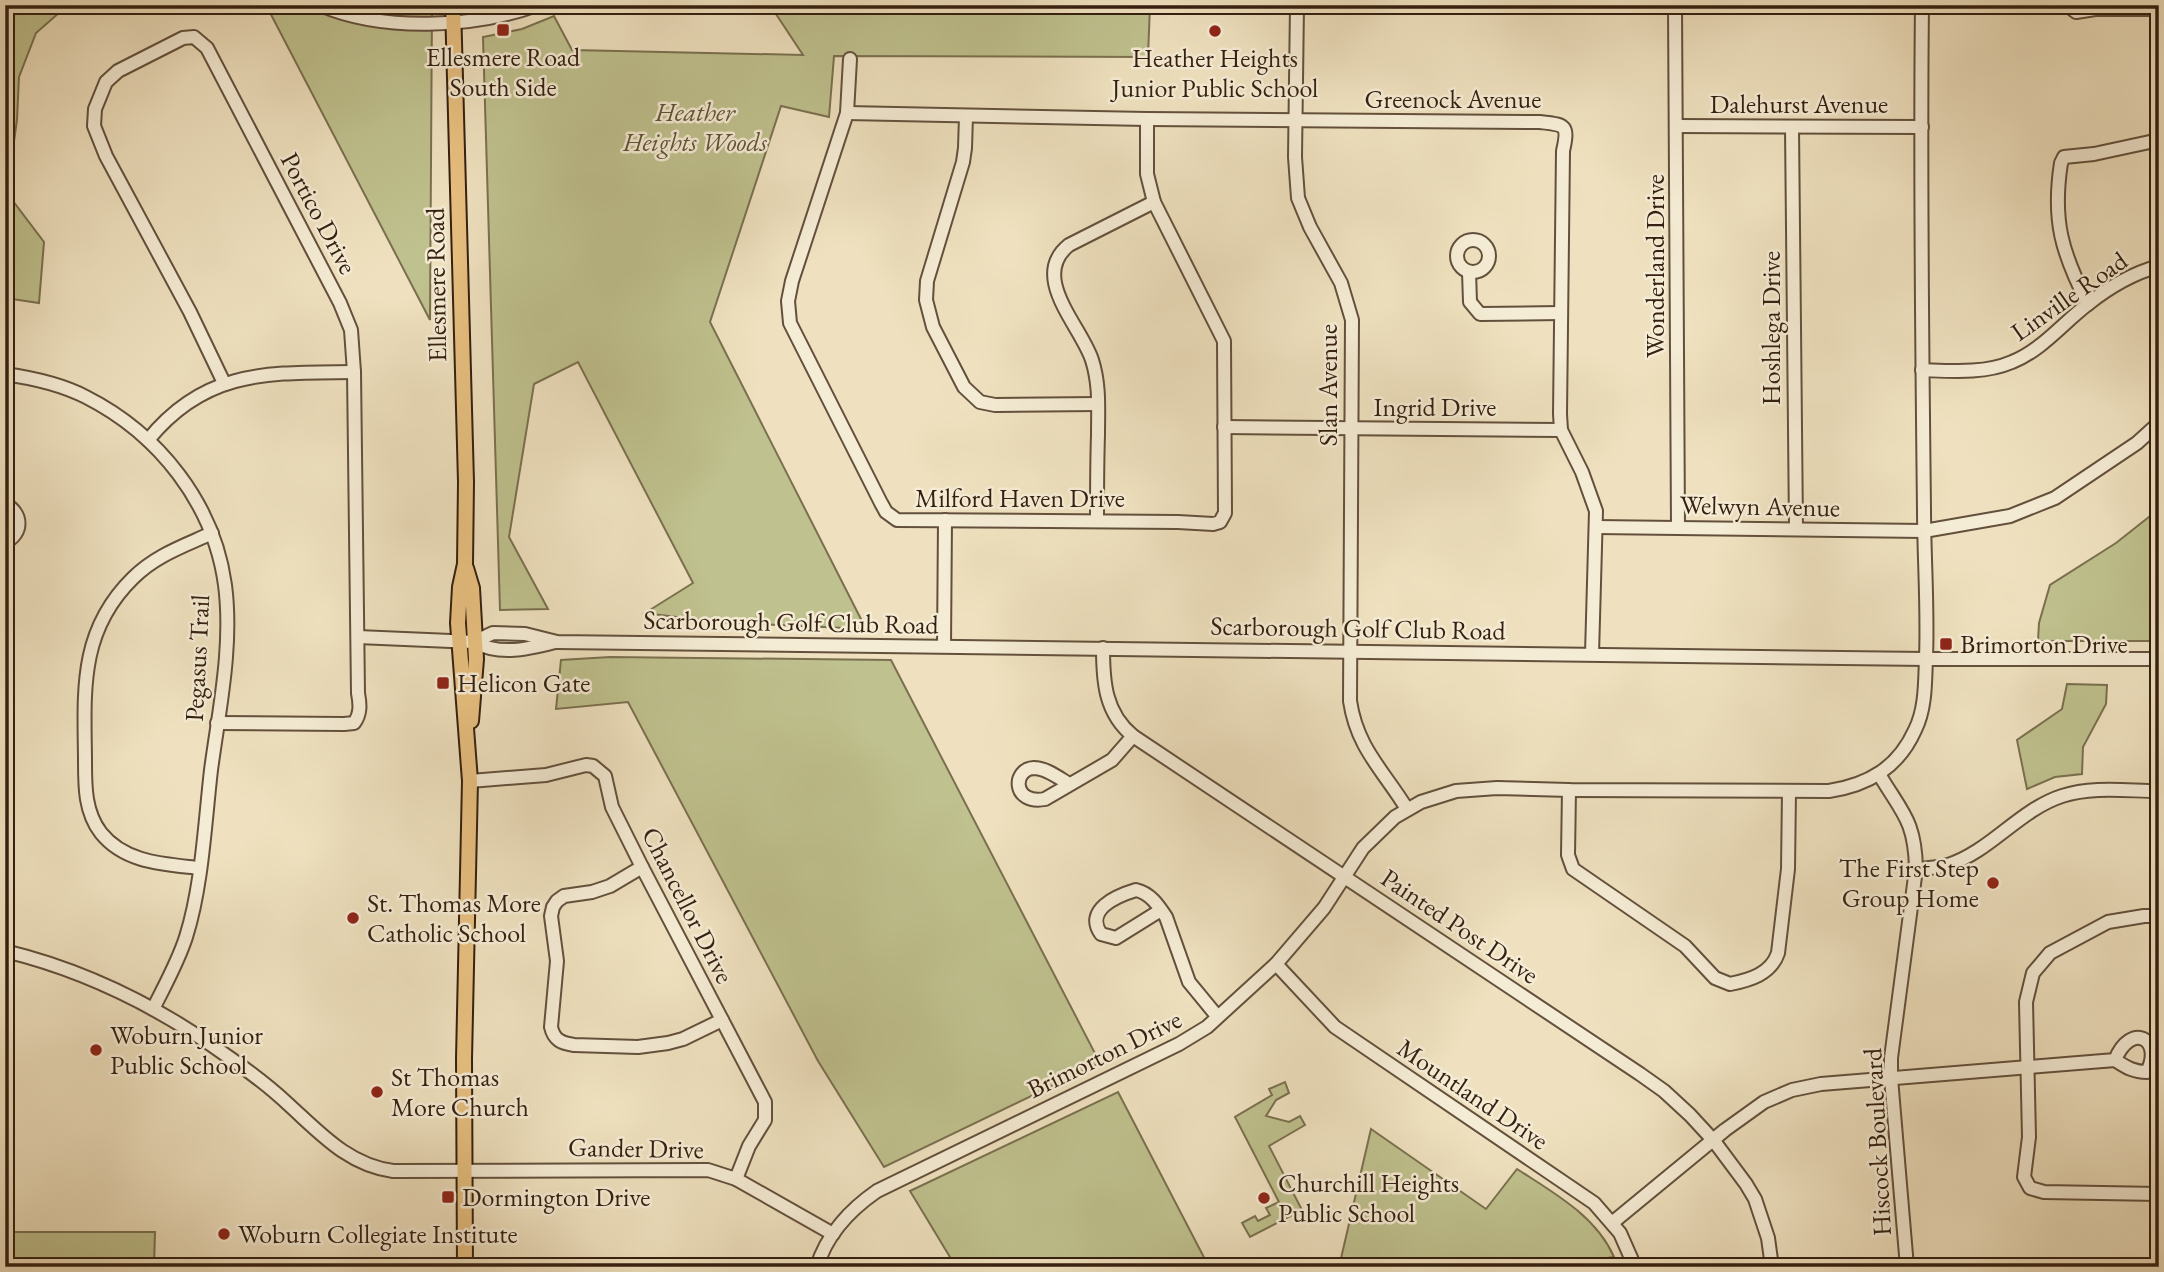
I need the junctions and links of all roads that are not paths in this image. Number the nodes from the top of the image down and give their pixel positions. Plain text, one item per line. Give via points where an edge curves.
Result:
1 (320, 5) edge
2 (453, 5) edge
3 (537, 5) edge
4 (1297, 5) edge
5 (1675, 5) edge
6 (1922, 5) edge
7 (2067, 5) edge
8 (2159, 9) edge
9 (453, 22) junction
10 (850, 59) dead end
11 (847, 113) junction
12 (966, 116) junction
13 (1147, 119) junction
14 (1295, 121) junction
15 (1677, 126) junction
16 (1792, 127) junction
17 (1922, 127) junction
18 (2159, 140) edge
19 (1154, 202) junction
20 (2159, 266) edge
21 (1469, 272) dead end
22 (2088, 304) junction
23 (1560, 313) junction
24 (1922, 370) junction
25 (354, 372) junction
26 (5, 374) edge
27 (224, 383) junction
28 (1098, 404) junction
29 (2159, 423) edge
30 (1224, 428) junction
31 (1352, 429) junction
32 (1562, 430) junction
33 (148, 440) junction
34 (5, 504) edge
35 (945, 520) junction
36 (1097, 521) junction
37 (1596, 527) junction
38 (1678, 527) junction
39 (1796, 528) junction
40 (1924, 531) junction
41 (212, 533) junction
42 (5, 542) edge
43 (465, 564) junction
44 (358, 637) junction
45 (458, 642) junction
46 (474, 642) junction
47 (944, 646) junction
48 (1103, 648) junction
49 (1351, 650) junction
50 (1592, 654) junction
51 (1926, 659) junction
52 (2159, 659) edge
53 (217, 723) junction
54 (1133, 736) junction
55 (468, 750) junction
56 (1880, 774) junction
57 (470, 781) junction
58 (1069, 784) dead end
59 (1569, 790) junction
60 (1789, 791) junction
61 (2159, 791) edge
62 (1407, 809) junction
63 (642, 867) junction
64 (199, 868) junction
65 (1916, 869) junction
66 (1346, 876) junction
67 (1161, 910) junction
68 (2159, 916) edge
69 (5, 951) edge
70 (1276, 964) junction
71 (153, 1009) junction
72 (1217, 1016) junction
73 (722, 1020) junction
74 (2116, 1059) dead end
75 (2027, 1067) junction
76 (1891, 1078) junction
77 (1714, 1141) junction
78 (465, 1170) junction
79 (736, 1179) junction
80 (2159, 1194) edge
81 (1612, 1223) junction
82 (833, 1234) junction
83 (465, 1267) edge
84 (817, 1267) edge
85 (1635, 1267) edge
86 (1772, 1267) edge
87 (1907, 1267) edge

1 - 9 street via 377,22
2 - 9 main road, Ellesmere Road
3 - 9 street via 508,15
4 - 14 street, Slan Avenue
5 - 15 street, Wonderland Drive
6 - 17 street, Brimorton Drive
7 - 8 street via 2076,12
9 - 43 main road, Ellesmere Road
10 - 11 street, Milford Haven Drive
11 - 12 street, Greenock Avenue
11 - 35 street, Milford Haven Drive via 792,281 790,323 886,512 897,520
12 - 13 street, Greenock Avenue
12 - 28 street via 963,162 925,293 933,327 964,387 980,402
13 - 14 street, Greenock Avenue
13 - 19 street, Milford Haven Drive via 1147,174
14 - 23 street, Greenock Avenue via 1540,122 1563,126 1567,134
14 - 31 street, Slan Avenue via 1298,198 1351,313
15 - 16 street, Dalehurst Avenue
15 - 38 street, Wonderland Drive
16 - 17 street, Dalehurst Avenue
16 - 39 street, Hoshlega Drive
17 - 24 street, Brimorton Drive
18 - 22 street via 2064,157 2061,163 2060,240
19 - 28 street via 1069,245 1053,271 1056,290 1092,359
19 - 30 street, Milford Haven Drive via 1224,341
20 - 22 street, Linville Road
21 - 23 street via 1470,302 1480,314
22 - 24 street, Linville Road via 2048,340 2012,362 1980,370
23 - 32 street, Greenock Avenue
24 - 40 street, Brimorton Drive
25 - 27 street via 278,373
25 - 27 street, Portico Drive via 351,330 341,303 207,48 190,37 118,71 106,82 95,109 94,126
25 - 44 street, Portico Drive
26 - 33 street, Pegasus Trail via 86,397
27 - 33 street via 188,402
28 - 36 street
29 - 40 street, Welwyn Avenue via 2137,443 2039,506 2010,516
30 - 31 street, Ingrid Drive
30 - 36 street, Milford Haven Drive via 1225,513 1220,522
31 - 32 street, Ingrid Drive
31 - 49 street, Slan Avenue
32 - 37 street, Greenock Avenue via 1589,488
33 - 41 street, Pegasus Trail via 184,481
34 - 42 street via 16,513 19,524 15,536
35 - 36 street, Milford Haven Drive
35 - 47 street
37 - 38 street, Welwyn Avenue
37 - 50 street, Greenock Avenue
38 - 39 street, Welwyn Avenue
39 - 40 street, Welwyn Avenue
40 - 51 street, Brimorton Drive
41 - 53 street, Pegasus Trail via 225,587 227,624
41 - 64 street via 166,553 133,578 105,615 89,657 83,691 86,797 101,833 116,847 150,862
43 - 45 main road, Ellesmere Road
43 - 46 main road, Ellesmere Road via 472,588
44 - 45 street
44 - 53 street, Portico Drive via 360,703 354,723
45 - 46 street, Scarborough Golf Club Road
45 - 55 main road, Ellesmere Road
46 - 47 street, Scarborough Golf Club Road via 493,633 557,642
46 - 55 main road, Ellesmere Road
47 - 48 street, Scarborough Golf Club Road
48 - 49 street, Scarborough Golf Club Road
48 - 54 street, Painted Post Drive via 1105,692 1116,718
49 - 50 street, Scarborough Golf Club Road
49 - 62 street, Slan Avenue via 1350,701 1360,740
50 - 51 street, Scarborough Golf Club Road
51 - 52 street, Scarborough Golf Club Road
51 - 56 street, Brimorton Drive via 1915,731
53 - 64 street, Pegasus Trail
54 - 58 street via 1112,760
54 - 66 street, Painted Post Drive
55 - 57 main road, Ellesmere Road
56 - 60 street, Brimorton Drive via 1848,788
56 - 65 street, Hiscock Boulevard via 1911,827
57 - 63 street, Chancellor Drive via 534,777 593,766 605,776 612,807
57 - 78 main road, Ellesmere Road
59 - 60 street, Brimorton Drive
59 - 60 street via 1567,855 1573,869 1685,946 1715,978 1730,984 1768,970 1778,953
59 - 62 street, Brimorton Drive via 1467,790
61 - 65 street via 2094,790 2064,795 2033,811 1979,851 1948,865
62 - 66 street, Brimorton Drive via 1363,848
63 - 73 street, Chancellor Drive
63 - 73 street via 610,886 564,896 553,907 557,961 552,1034 564,1044 638,1047 683,1039
64 - 71 street, Pegasus Trail via 186,936
65 - 76 street, Hiscock Boulevard
66 - 70 street, Brimorton Drive
66 - 77 street, Painted Post Drive via 1664,1091
67 - 67 street via 1144,892 1131,891 1103,905 1096,926 1101,934 1116,938
67 - 72 street via 1189,982
68 - 75 street via 2108,922 2067,942 2038,965 2026,1002
69 - 71 street via 59,965
70 - 72 street, Brimorton Drive
70 - 81 street, Mountland Drive via 1335,1027 1580,1192
71 - 78 street via 256,1077 354,1160 393,1171
72 - 82 street, Brimorton Drive via 1179,1044 877,1191
73 - 79 street, Chancellor Drive via 765,1102 765,1121
74 - 75 street
75 - 76 street
75 - 80 street via 2029,1138 2024,1177 2030,1188 2056,1193
76 - 77 street via 1792,1090 1764,1102
76 - 87 street, Hiscock Boulevard
77 - 81 street
77 - 86 street, Painted Post Drive via 1755,1199
78 - 79 street, Gander Drive via 708,1170
78 - 83 main road, Ellesmere Road
79 - 82 street, Gander Drive
81 - 85 street, Mountland Drive
82 - 84 street, Brimorton Drive

